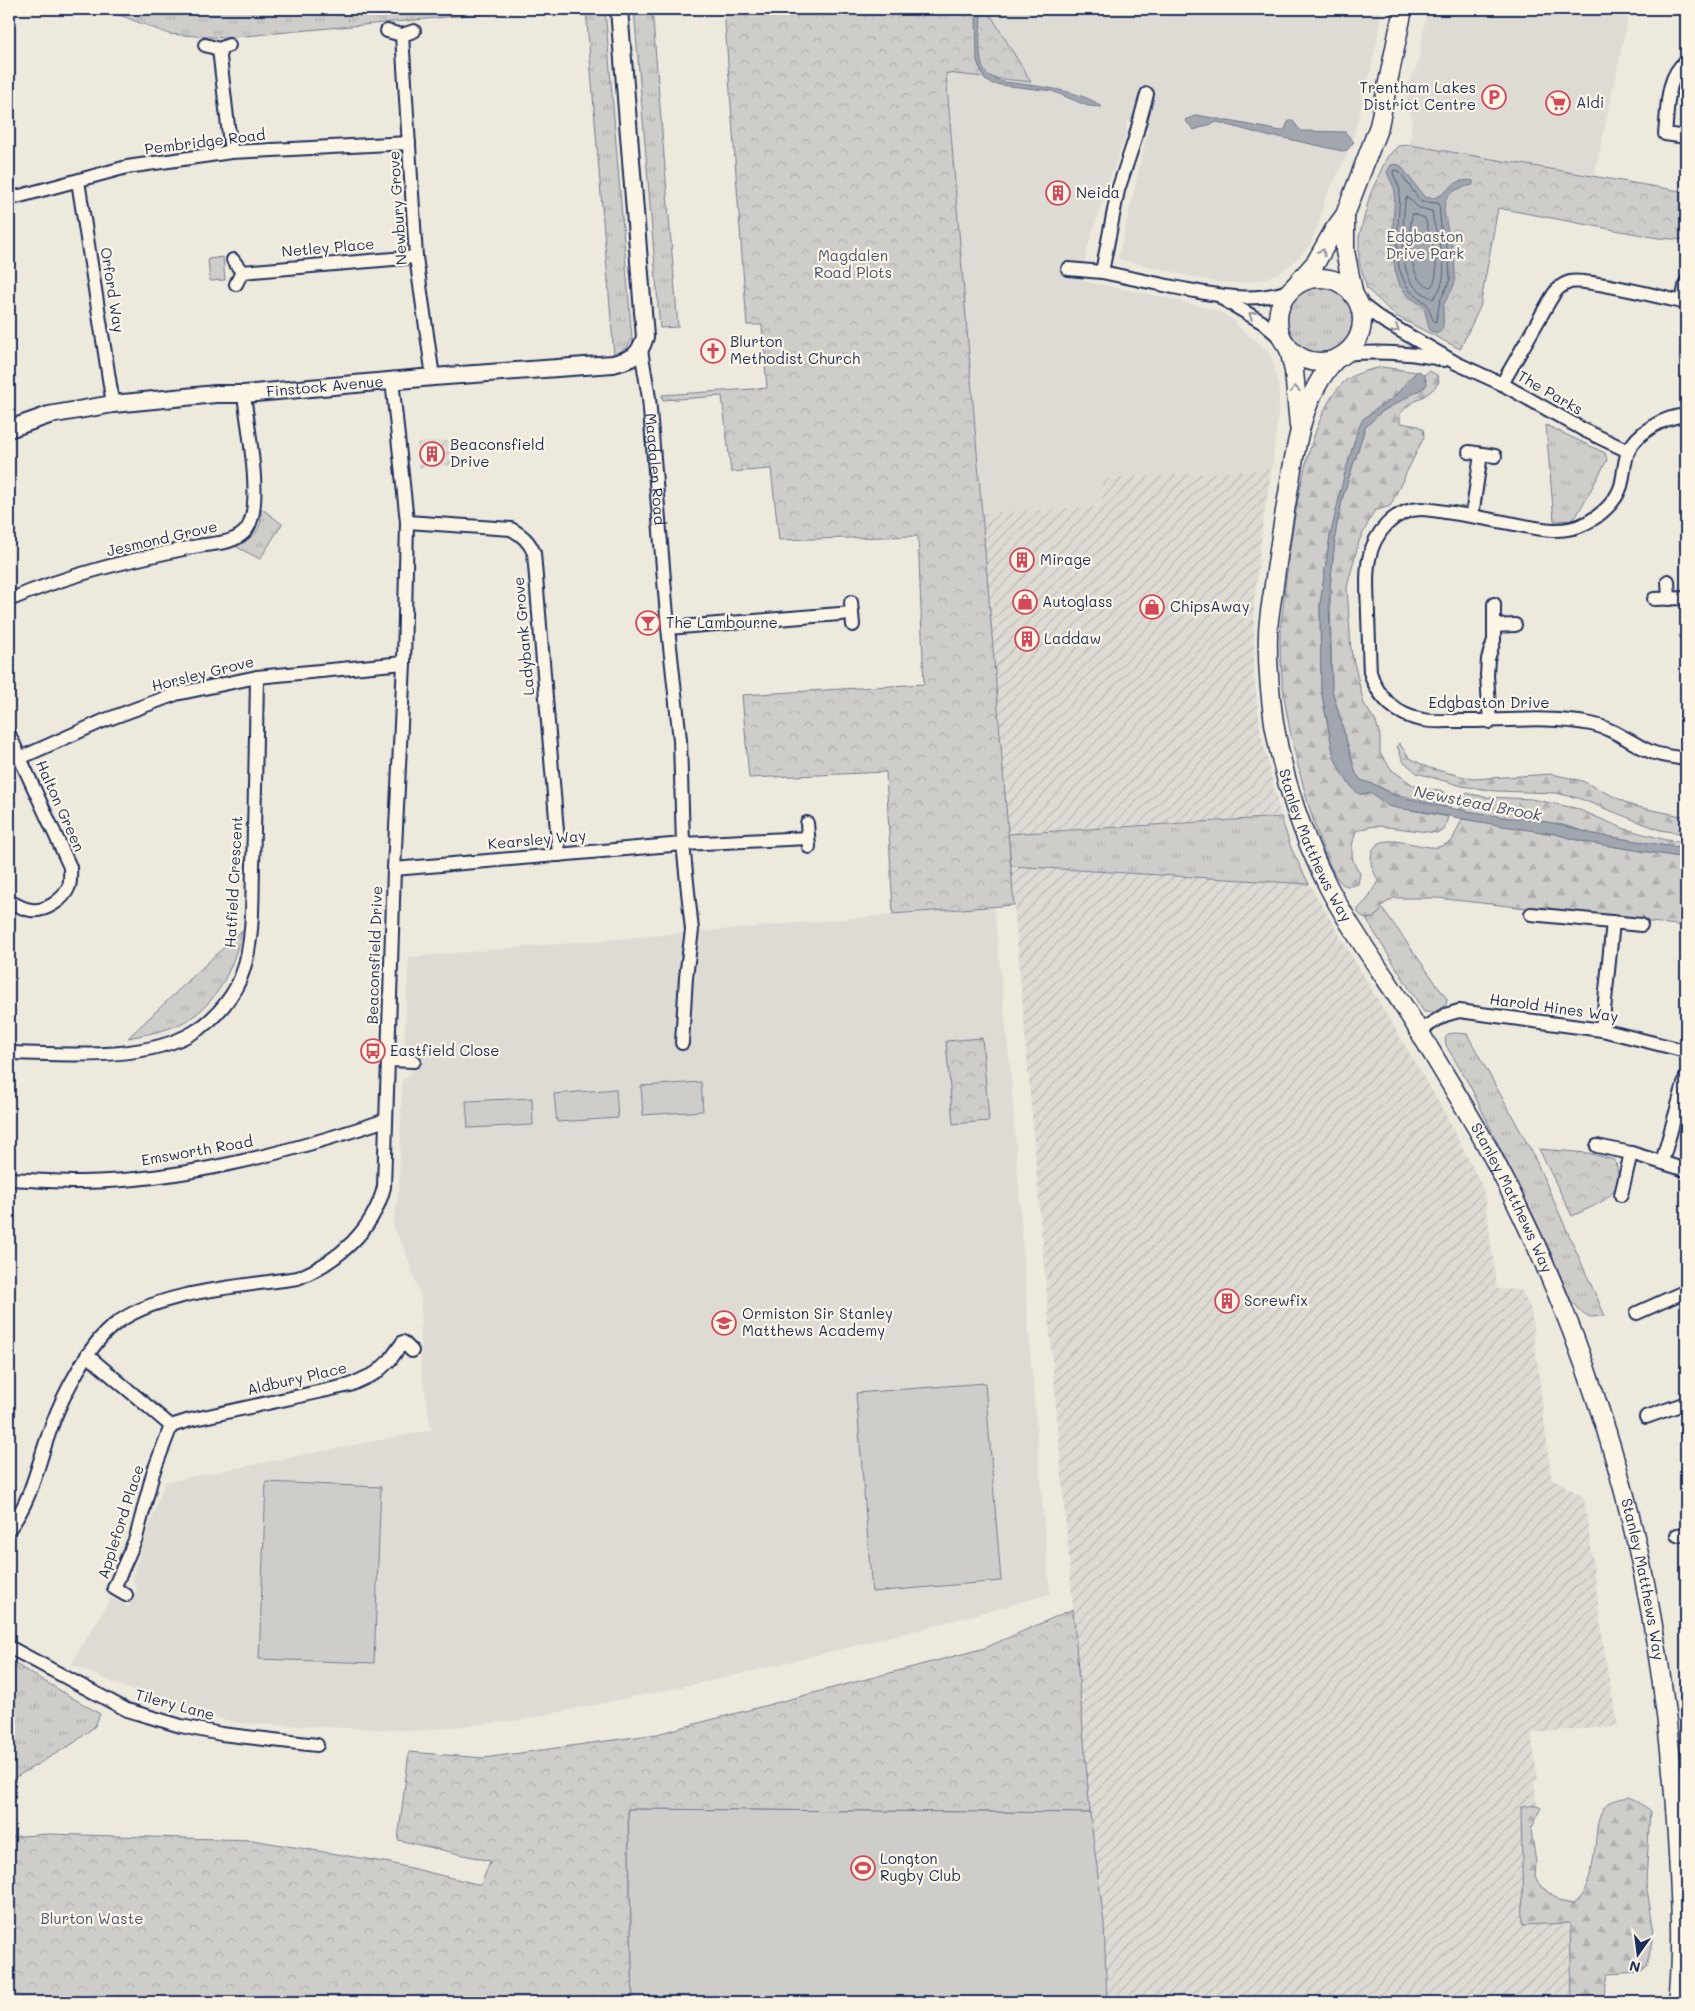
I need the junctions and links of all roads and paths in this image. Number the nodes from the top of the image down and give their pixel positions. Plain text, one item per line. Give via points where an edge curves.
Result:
1 (619, 9) edge
2 (1404, 9) edge
3 (388, 31) dead end
4 (205, 45) dead end
5 (1686, 61) edge
6 (1147, 94) dead end
7 (1686, 137) edge
8 (409, 143) junction
9 (231, 152) junction
10 (78, 181) junction
11 (9, 199) edge
12 (1345, 215) junction
13 (416, 256) junction
14 (233, 260) dead end
15 (1068, 269) dead end
16 (242, 272) junction
17 (1102, 272) junction
18 (1686, 282) edge
19 (236, 284) dead end
20 (1293, 288) junction
21 (1216, 295) junction
22 (1355, 299) junction
23 (1684, 302) edge
24 (1286, 345) junction
25 (641, 350) junction
26 (1340, 357) junction
27 (1456, 363) junction
28 (433, 377) junction
29 (392, 380) junction
30 (1502, 384) junction
31 (244, 394) junction
32 (113, 404) junction
33 (1686, 415) edge
34 (9, 429) edge
35 (1300, 429) junction
36 (1628, 451) junction
37 (1495, 456) dead end
38 (1472, 516) junction
39 (407, 522) junction
40 (1668, 580) dead end
41 (1686, 598) edge
42 (1654, 599) dead end
43 (1669, 599) junction
44 (9, 600) edge
45 (1494, 604) dead end
46 (852, 613) dead end
47 (1515, 625) dead end
48 (1494, 626) junction
49 (668, 628) junction
50 (404, 663) junction
51 (257, 677) junction
52 (1490, 722) junction
53 (9, 734) edge
54 (20, 758) junction
55 (1686, 759) edge
56 (807, 823) dead end
57 (683, 844) junction
58 (558, 855) junction
59 (394, 869) junction
60 (9, 901) edge
61 (1531, 914) dead end
62 (1613, 922) junction
63 (1641, 925) dead end
64 (1419, 1030) junction
65 (1602, 1030) junction
66 (682, 1043) dead end
67 (1686, 1051) edge
68 (9, 1053) edge
69 (388, 1060) junction
70 (414, 1061) dead end
71 (1686, 1077) edge
72 (386, 1120) junction
73 (1597, 1146) dead end
74 (1631, 1153) junction
75 (1662, 1162) junction
76 (1686, 1170) edge
77 (9, 1179) edge
78 (1620, 1196) dead end
79 (1686, 1291) edge
80 (1636, 1313) dead end
81 (412, 1351) dead end
82 (88, 1355) junction
83 (1686, 1403) edge
84 (1646, 1417) dead end
85 (171, 1426) junction
86 (9, 1529) edge
87 (126, 1595) dead end
88 (9, 1647) edge
89 (317, 1745) dead end
90 (1678, 2002) edge

1 - 25 street, Magdalen Road via 645,337
2 - 12 main road via 1379,126
3 - 8 street, Newbury Grove via 408,33
4 - 9 street via 224,47
5 - 7 street via 1671,83 1665,134
6 - 17 street via 1118,190
8 - 9 street, Pembridge Road
8 - 13 street, Newbury Grove
9 - 10 street, Pembridge Road via 127,167
10 - 11 street, Pembridge Road
10 - 32 street, Orford Way
20 -> 12 main road via 1316,262
12 - 22 main road via 1345,251
13 - 16 street, Netley Place
13 - 28 street, Newbury Grove
14 - 16 street
15 - 17 street
16 - 19 street
17 - 21 street
18 - 23 street
20 - 21 street via 1274,295 1243,298
20 - 22 main road via 1312,279 1330,280 1346,288
20 - 24 main road via 1283,300 1278,317 1278,329
24 -> 21 street via 1262,322
22 - 26 main road via 1361,320 1360,333 1354,345
22 -> 27 street, The Parks via 1382,320
23 - 30 street via 1580,281 1563,285 1555,291
24 - 26 main road via 1308,361
35 -> 24 main road, Stanley Matthews Way via 1294,370
25 - 28 street, Finstock Avenue via 629,359 613,364
25 - 49 street, Magdalen Road via 649,398
26 - 27 street, The Parks via 1391,352
26 - 35 main road, Stanley Matthews Way via 1319,382
27 - 30 street, The Parks
28 - 29 street, Finstock Avenue
29 - 31 street, Finstock Avenue
29 - 39 street, Beaconsfield Drive
30 - 36 street, The Parks
31 - 32 street, Finstock Avenue
31 - 44 street, Jesmond Grove via 256,493 252,518 247,529 235,540 147,556 66,579
32 - 34 street, Finstock Avenue via 49,415
33 - 36 street, Edgbaston Drive via 1668,418 1654,425
35 - 64 main road, Stanley Matthews Way via 1279,546 1268,634 1275,725 1302,830 1318,865 1334,896
36 - 38 street, Edgbaston Drive via 1620,488 1612,502 1575,529 1545,530
37 - 38 street via 1475,453
38 - 52 street, Edgbaston Drive via 1422,509 1403,512 1380,531 1367,572 1370,672 1381,696 1409,716 1423,720
39 - 50 street, Beaconsfield Drive
39 - 58 street, Ladybank Grove via 511,529 530,544 534,553
40 - 43 street
41 - 43 street
42 - 43 street
45 - 48 street
46 - 49 street
47 - 48 street
48 - 52 street via 1487,675
49 - 57 street, Magdalen Road via 680,740
50 - 51 street, Horsley Grove
50 - 59 street, Beaconsfield Drive
51 - 54 street, Horsley Grove via 176,694 103,721
51 - 68 street, Hatfield Crescent via 251,926 243,972 231,996 195,1032 163,1045 115,1054
52 - 55 street, Edgbaston Drive via 1561,719 1584,722 1598,725 1650,752
53 - 54 street, Halton Green
54 - 60 street, Halton Green via 70,867 70,877 68,888 47,908 29,910
56 - 57 street, Kearsley Way via 809,842
57 - 58 street, Kearsley Way
57 - 66 street, Magdalen Road via 692,930
58 - 59 street, Kearsley Way
59 - 69 street, Beaconsfield Drive
61 - 62 street
62 - 63 street
62 - 65 street
64 - 65 street, Harold Hines Way via 1459,1011
64 - 90 main road, Stanley Matthews Way via 1488,1147 1519,1210 1579,1353 1614,1460 1646,1582 1665,1709 1681,1899
65 - 67 street, Harold Hines Way
69 - 70 street
69 - 72 street, Beaconsfield Drive
71 - 75 street
72 - 77 street, Emsworth Road via 332,1138 211,1167 140,1178 82,1182
72 - 82 street, Beaconsfield Drive via 384,1187 380,1202 358,1237 332,1260 298,1278 185,1295 151,1306 112,1326
73 - 74 street
74 - 75 street
74 - 78 street
75 - 76 street
79 - 80 street
81 - 85 street, Aldbury Place via 403,1342 376,1373 350,1385
82 - 85 street
82 - 86 street, Beaconsfield Drive via 56,1414 31,1493
83 - 84 street
85 - 87 street, Appleford Place via 153,1473 136,1538 114,1588
88 - 89 street, Tilery Lane via 127,1710 221,1734

